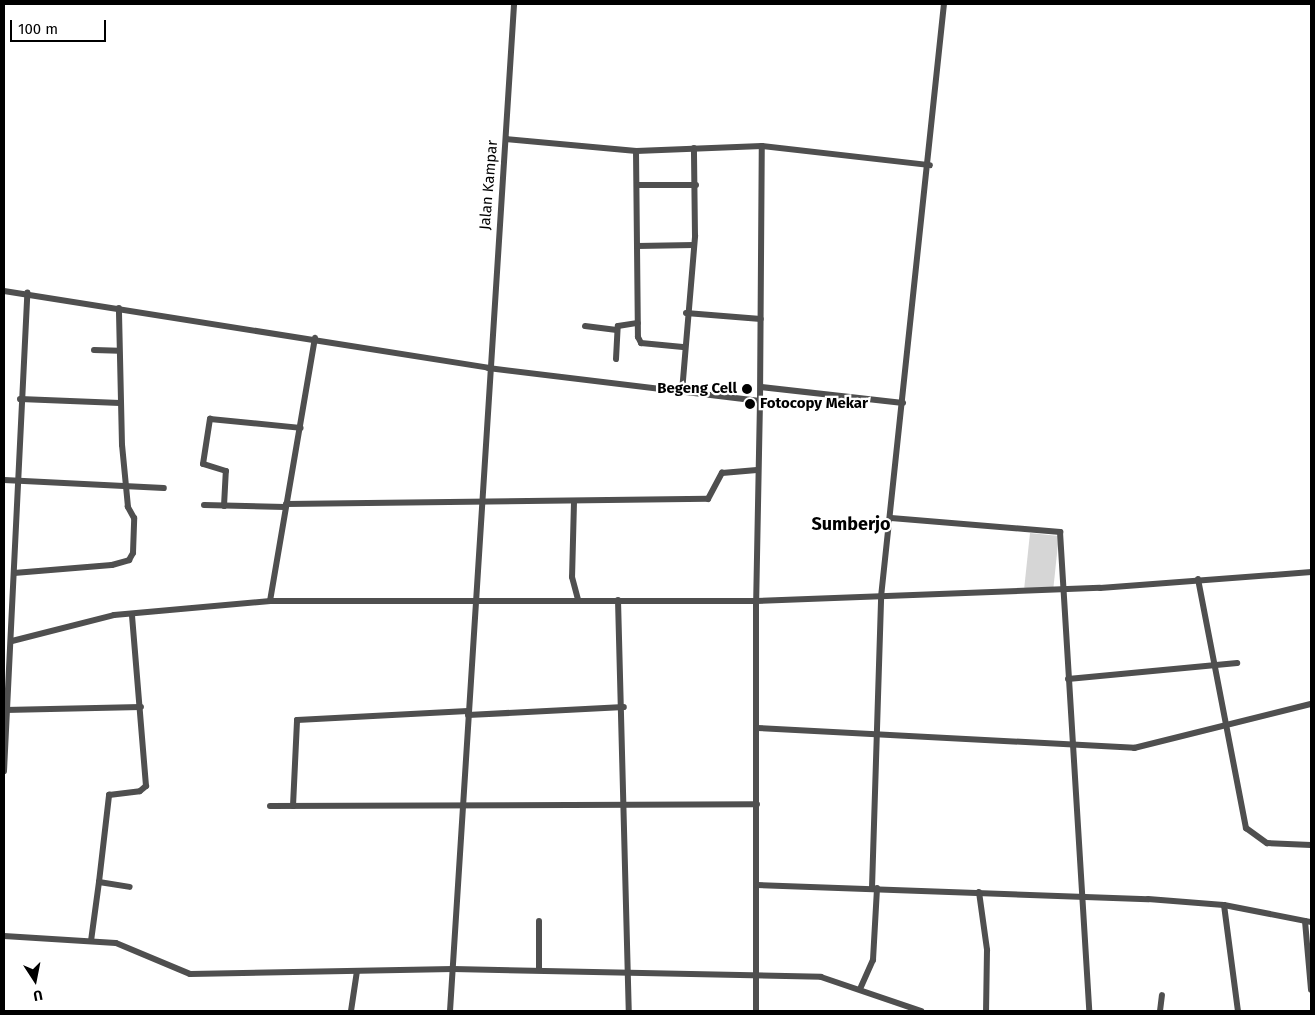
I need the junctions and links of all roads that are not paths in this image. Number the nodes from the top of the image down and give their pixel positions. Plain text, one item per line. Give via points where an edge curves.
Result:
1 (514, 4) edge
2 (944, 4) edge
3 (506, 139) junction
4 (762, 146) junction
5 (694, 148) junction
6 (636, 151) junction
7 (930, 165) junction
8 (637, 185) junction
9 (696, 185) junction
10 (694, 245) junction
11 (638, 246) junction
12 (4, 290) edge
13 (27, 293) junction
14 (118, 308) junction
15 (686, 313) junction
16 (761, 319) junction
17 (638, 323) junction
18 (585, 326) dead end
19 (617, 330) junction
20 (315, 338) junction
21 (683, 347) junction
22 (94, 350) dead end
23 (119, 351) junction
24 (616, 359) dead end
25 (488, 368) junction
26 (761, 387) junction
27 (682, 392) junction
28 (20, 399) junction
29 (760, 401) junction
30 (120, 403) junction
31 (903, 403) junction
32 (300, 428) junction
33 (757, 470) junction
34 (4, 480) edge
35 (15, 481) junction
36 (126, 486) junction
37 (164, 488) dead end
38 (574, 502) junction
39 (480, 503) junction
40 (288, 504) junction
41 (204, 505) dead end
42 (224, 506) junction
43 (891, 518) junction
44 (1311, 572) edge
45 (14, 573) junction
46 (1198, 579) junction
47 (1062, 588) junction
48 (881, 597) junction
49 (474, 600) junction
50 (578, 600) junction
51 (618, 600) junction
52 (270, 601) junction
53 (756, 601) junction
54 (132, 615) junction
55 (12, 641) junction
56 (1237, 663) dead end
57 (1215, 665) junction
58 (1068, 679) junction
59 (1311, 704) edge
60 (624, 707) junction
61 (141, 708) junction
62 (5, 710) edge
63 (468, 713) junction
64 (1225, 726) junction
65 (757, 728) junction
66 (875, 734) junction
67 (1073, 743) junction
68 (4, 771) edge
69 (623, 804) junction
70 (757, 804) junction
71 (465, 805) junction
72 (270, 806) dead end
73 (293, 806) junction
74 (1311, 845) edge
75 (99, 882) junction
76 (757, 885) junction
77 (130, 887) dead end
78 (875, 888) junction
79 (979, 892) junction
80 (1083, 895) junction
81 (1224, 905) junction
82 (539, 921) dead end
83 (1308, 921) edge
84 (4, 936) edge
85 (91, 941) junction
86 (452, 969) junction
87 (539, 970) junction
88 (630, 970) junction
89 (357, 971) junction
90 (754, 972) junction
91 (857, 987) junction
92 (1311, 990) edge
93 (1162, 995) dead end
94 (351, 1011) edge
95 (450, 1011) edge
96 (629, 1011) edge
97 (756, 1011) edge
98 (921, 1011) edge
99 (986, 1011) edge
100 (1089, 1011) edge
101 (1160, 1011) edge
102 (1238, 1011) edge

1 - 3 street, Jalan Kampar
2 - 7 street
3 - 6 street
3 - 25 street, Jalan Kampar
4 - 5 street
4 - 7 street
4 - 16 street
5 - 6 street
5 - 9 street
6 - 8 street
7 - 31 street
8 - 9 street
8 - 11 street
9 - 10 street
10 - 11 street
10 - 15 street
11 - 17 street
12 - 13 street
13 - 14 street
13 - 28 street
14 - 20 street
14 - 23 street
15 - 16 street
15 - 21 street
16 - 26 street
17 - 19 street via 626,322
17 - 21 street via 641,343
18 - 19 street
19 - 24 street
20 - 25 street
20 - 32 street
21 - 27 street
22 - 23 street
23 - 30 street
25 - 27 street
25 - 39 street, Jalan Kampar
26 - 29 street
26 - 31 street
27 - 29 street
28 - 30 street
28 - 35 street
29 - 33 street
30 - 36 street
31 - 43 street
32 - 40 street
32 - 42 street via 210,419 203,464 226,471
33 - 38 street via 725,472 708,499
33 - 53 street
34 - 35 street
35 - 36 street
35 - 45 street
36 - 37 street
36 - 45 street via 134,518 129,560
38 - 39 street
38 - 50 street via 572,573
39 - 40 street
39 - 49 street, Jalan Kampar
40 - 42 street
40 - 52 street
41 - 42 street
43 - 47 street via 1060,532
43 - 48 street
44 - 46 street
45 - 55 street
46 - 47 street
46 - 57 street
47 - 48 street
47 - 58 street
48 - 53 street
48 - 66 street
49 - 50 street
49 - 52 street
49 - 63 street, Jalan Kampar
50 - 51 street
51 - 53 street
51 - 60 street
52 - 54 street
53 - 65 street
54 - 55 street via 94,619
54 - 61 street
55 - 62 street
56 - 57 street
57 - 58 street
57 - 64 street
58 - 67 street
59 - 64 street
60 - 63 street
60 - 69 street
61 - 62 street
61 - 75 street via 146,788 109,796
62 - 68 street
63 - 71 street, Jalan Kampar
63 - 73 street via 297,720
64 - 67 street via 1166,743 1119,748
64 - 74 street via 1246,828 1268,843
65 - 66 street
65 - 70 street
66 - 67 street
66 - 78 street
67 - 80 street
69 - 70 street
69 - 71 street
69 - 88 street
70 - 76 street
71 - 73 street
71 - 86 street, Jalan Kampar
72 - 73 street
75 - 77 street
75 - 85 street
76 - 78 street
76 - 90 street
78 - 79 street
78 - 91 street via 876,944
79 - 80 street
79 - 99 street via 987,950
80 - 81 street
80 - 100 street
81 - 83 street
81 - 102 street
82 - 87 street
83 - 92 street
84 - 85 street
85 - 89 street via 123,944 190,974
86 - 87 street
86 - 89 street
86 - 95 street, Jalan Kampar
87 - 88 street
88 - 90 street
88 - 96 street
89 - 94 street
90 - 91 street via 821,977
90 - 97 street
91 - 98 street
93 - 101 street

